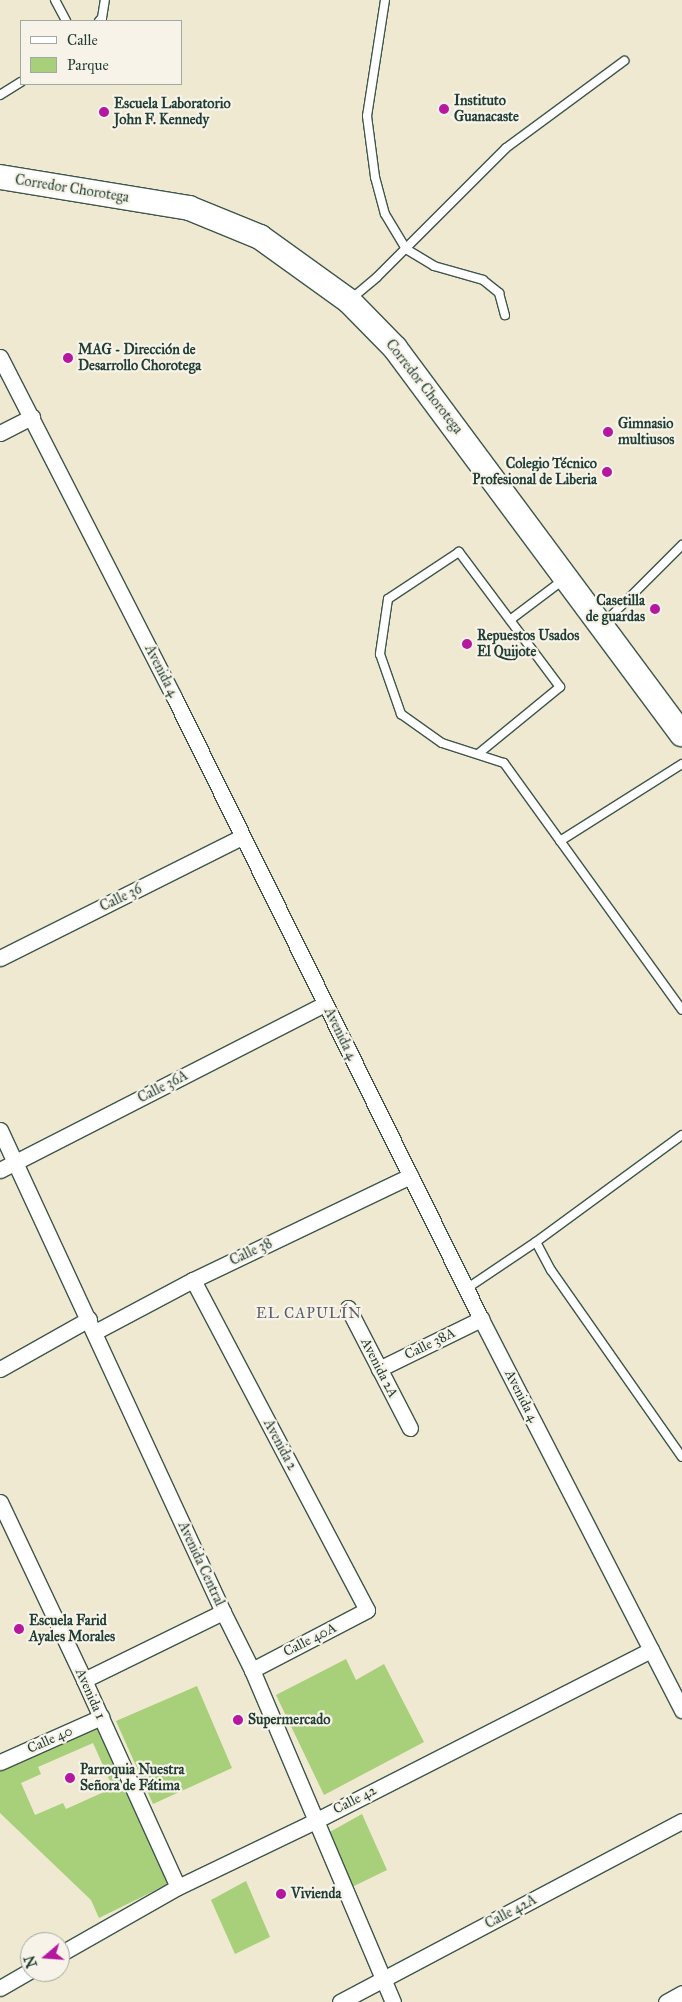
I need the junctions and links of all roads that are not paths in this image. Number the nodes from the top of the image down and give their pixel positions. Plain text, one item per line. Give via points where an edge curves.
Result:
1 (55, 0) edge
2 (105, 0) edge
3 (385, 0) edge
4 (65, 20) edge
5 (100, 20) edge
6 (624, 61) dead end
7 (20, 83) edge
8 (0, 95) edge
9 (0, 177) edge
10 (406, 249) junction
11 (349, 301) junction
12 (505, 315) dead end
13 (0, 357) edge
14 (32, 417) junction
15 (0, 433) edge
16 (682, 545) edge
17 (566, 577) junction
18 (510, 620) junction
19 (602, 625) junction
20 (682, 734) edge
21 (478, 754) junction
22 (682, 764) edge
23 (242, 838) junction
24 (560, 840) junction
25 (0, 958) edge
26 (325, 1004) junction
27 (682, 1010) edge
28 (0, 1130) edge
29 (682, 1135) edge
30 (15, 1162) junction
31 (0, 1170) edge
32 (410, 1176) junction
33 (536, 1242) junction
34 (193, 1280) junction
35 (466, 1289) junction
36 (348, 1308) dead end
37 (481, 1319) junction
38 (92, 1325) junction
39 (379, 1368) junction
40 (0, 1369) edge
41 (410, 1428) dead end
42 (682, 1457) edge
43 (0, 1502) edge
44 (367, 1610) joint
45 (223, 1612) junction
46 (651, 1650) junction
47 (252, 1670) junction
48 (84, 1680) junction
49 (682, 1710) edge
50 (101, 1717) junction
51 (0, 1762) edge
52 (317, 1820) junction
53 (682, 1821) edge
54 (178, 1887) junction
55 (70, 1948) edge
56 (20, 1977) edge
57 (383, 1981) junction
58 (0, 1988) edge
59 (682, 1993) edge
60 (340, 2002) edge
61 (393, 2002) edge
62 (666, 2002) edge

1 - 4 lane
2 - 5 lane
3 - 10 lane via 367,116 375,177 385,214
6 - 10 lane via 506,148
7 - 8 lane
9 - 11 main road, Corredor Chorotega via 189,208 260,237
10 - 11 lane
10 - 12 lane via 434,266 483,280 498,293
11 - 17 main road, Corredor Chorotega via 395,348
13 - 14 street, Avenida 4
14 - 15 street
14 - 23 street, Avenida 4
16 - 19 lane
17 - 18 lane
17 - 19 main road, Corredor Chorotega
18 - 21 lane via 560,687
18 - 21 lane via 459,552 388,599 380,654 401,714 442,742
19 - 20 main road, Corredor Chorotega
21 - 24 lane via 504,763
22 - 24 lane
23 - 25 street, Calle 36
23 - 26 street, Avenida 4
24 - 27 lane
26 - 30 street, Calle 36A
26 - 32 street, Avenida 4
28 - 30 street, Avenida Central
29 - 33 lane
30 - 31 street, Calle 36A
30 - 38 street, Avenida Central
32 - 34 street, Calle 38
32 - 35 street, Avenida 4
33 - 35 lane
33 - 42 lane via 550,1270
34 - 38 street, Calle 38
34 - 44 street, Avenida 2
35 - 37 street, Avenida 4
36 - 39 street, Avenida 2A
37 - 39 street, Calle 38A
37 - 46 street, Avenida 4
38 - 40 street, Calle 38
38 - 45 street, Avenida Central
39 - 41 street, Avenida 2A
43 - 48 street, Avenida 1
44 - 47 street, Calle 40A
45 - 47 street, Avenida Central
45 - 48 street
46 - 49 street, Avenida 4
46 - 52 street, Calle 42
47 - 52 street, Avenida Central
48 - 50 street, Avenida 1
50 - 51 street, Calle 40
50 - 54 street, Avenida 1
52 - 54 street, Calle 42
52 - 57 street, Avenida Central
53 - 57 street, Calle 42A
54 - 55 street, Calle 42
56 - 58 street
57 - 60 street, Calle 42A
57 - 61 street, Avenida Central
59 - 62 street

